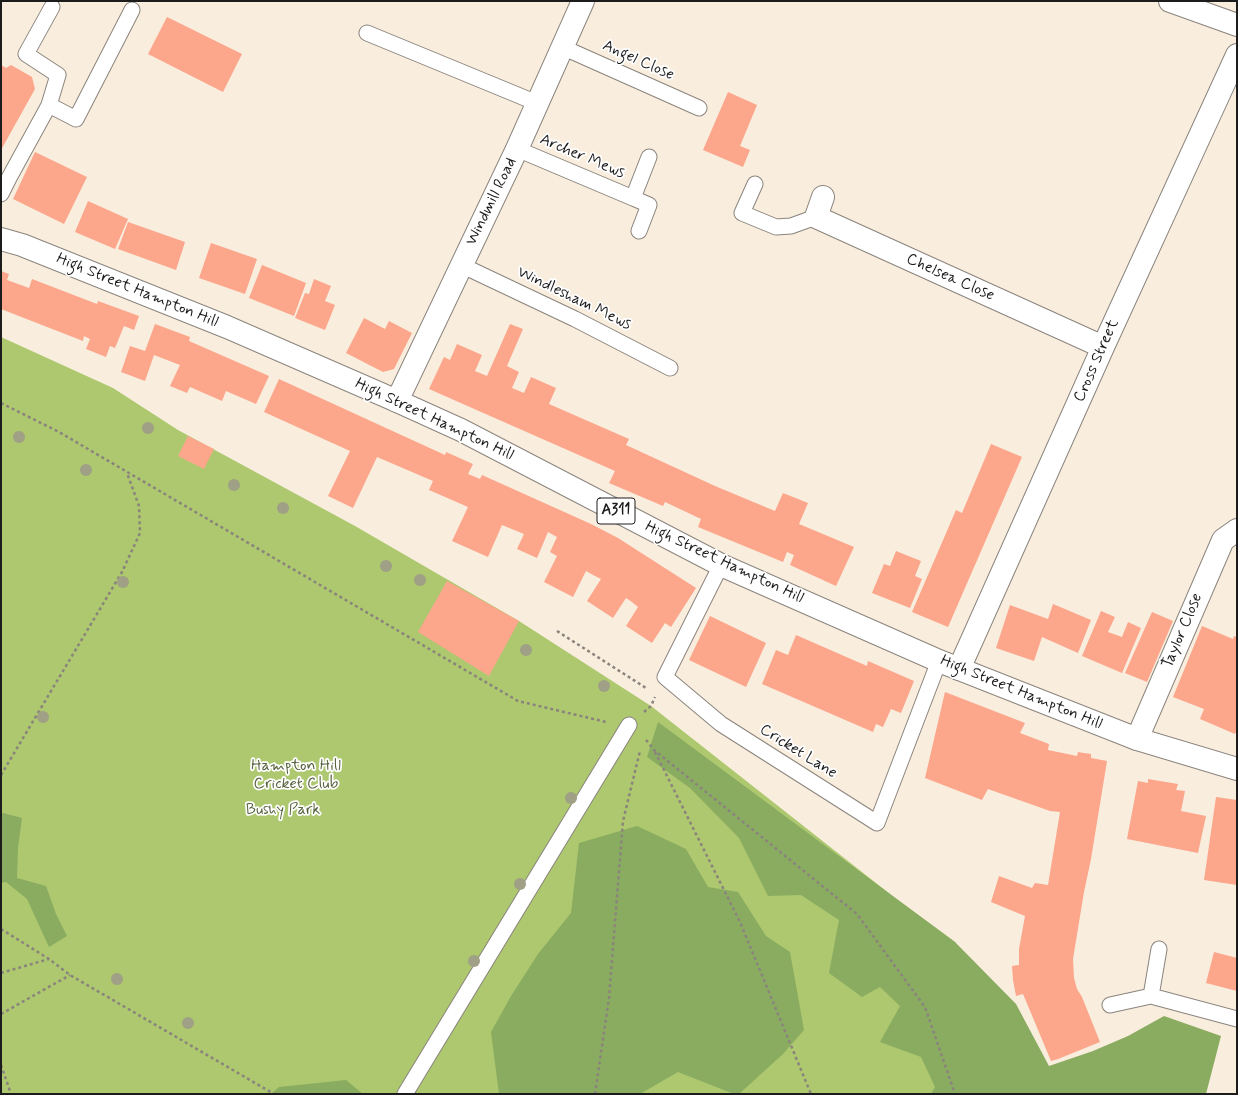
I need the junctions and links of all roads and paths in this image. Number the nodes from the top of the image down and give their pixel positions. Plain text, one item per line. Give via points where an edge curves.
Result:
1 (583, 1) edge
2 (1170, 1) edge
3 (52, 8) dead end
4 (132, 10) dead end
5 (1237, 25) edge
6 (367, 33) dead end
7 (562, 47) junction
8 (1237, 55) edge
9 (537, 103) junction
10 (50, 105) junction
11 (699, 108) dead end
12 (517, 149) junction
13 (649, 157) dead end
14 (754, 184) dead end
15 (1, 194) edge
16 (633, 198) junction
17 (820, 207) joint
18 (639, 231) dead end
19 (1, 239) edge
20 (461, 265) junction
21 (1103, 347) junction
22 (670, 368) dead end
23 (396, 401) junction
24 (1, 403) edge
25 (127, 472) junction
26 (1237, 530) edge
27 (721, 565) junction
28 (557, 631) dead end
29 (939, 661) junction
30 (959, 669) junction
31 (665, 677) junction
32 (656, 695) junction
33 (629, 725) junction
34 (1137, 739) junction
35 (654, 750) junction
36 (1237, 770) edge
37 (1, 775) edge
38 (1, 929) edge
39 (1159, 949) dead end
40 (49, 959) junction
41 (1, 973) edge
42 (70, 975) junction
43 (1151, 996) junction
44 (1110, 1005) dead end
45 (1, 1014) edge
46 (1237, 1018) edge
47 (1, 1065) edge
48 (11, 1094) edge
49 (274, 1094) edge
50 (405, 1094) edge
51 (595, 1094) edge
52 (811, 1094) edge
53 (955, 1094) edge

1 - 7 street, Windmill Road
2 - 5 street
3 - 10 lane via 26,54 58,75
4 - 10 lane via 76,119
6 - 9 lane
7 - 9 street, Windmill Road
7 - 11 lane, Angel Close
8 - 21 street, Cross Street
9 - 12 street, Windmill Road
10 - 15 lane
12 - 16 lane, Archer Mews
12 - 20 street, Windmill Road
13 - 16 lane
14 - 17 lane via 742,213 776,227 791,226
16 - 18 lane, Archer Mews via 649,205
17 - 21 street, Chelsea Close
19 - 23 street, High Street Hampton Hill / A311 via 22,245 227,327
20 - 22 lane, Windlesham Mews
20 - 23 street, Windmill Road
21 - 30 street, Cross Street
23 - 27 street, High Street Hampton Hill / A311 via 460,430
24 - 25 path via 59,432
25 - 33 path via 518,701 602,722
25 - 37 path via 139,506 140,533 122,572
26 - 34 street, Taylor Close via 1222,540
27 - 29 street, High Street Hampton Hill / A311
27 - 31 lane
28 - 32 path
29 - 30 street, High Street Hampton Hill / A311
29 - 31 lane, Cricket Lane via 877,823 721,724
30 - 34 street, High Street Hampton Hill / A311
31 - 32 path
32 - 33 path via 651,706
33 - 50 lane
34 - 36 street, High Street Hampton Hill / A311
35 - 51 path via 643,736 623,821 609,998
35 - 52 path via 740,922
35 - 53 path via 857,914 925,1008
38 - 40 path
39 - 43 lane
40 - 41 path
40 - 42 path
42 - 45 path
42 - 49 path
43 - 44 lane
43 - 46 lane
47 - 48 path

